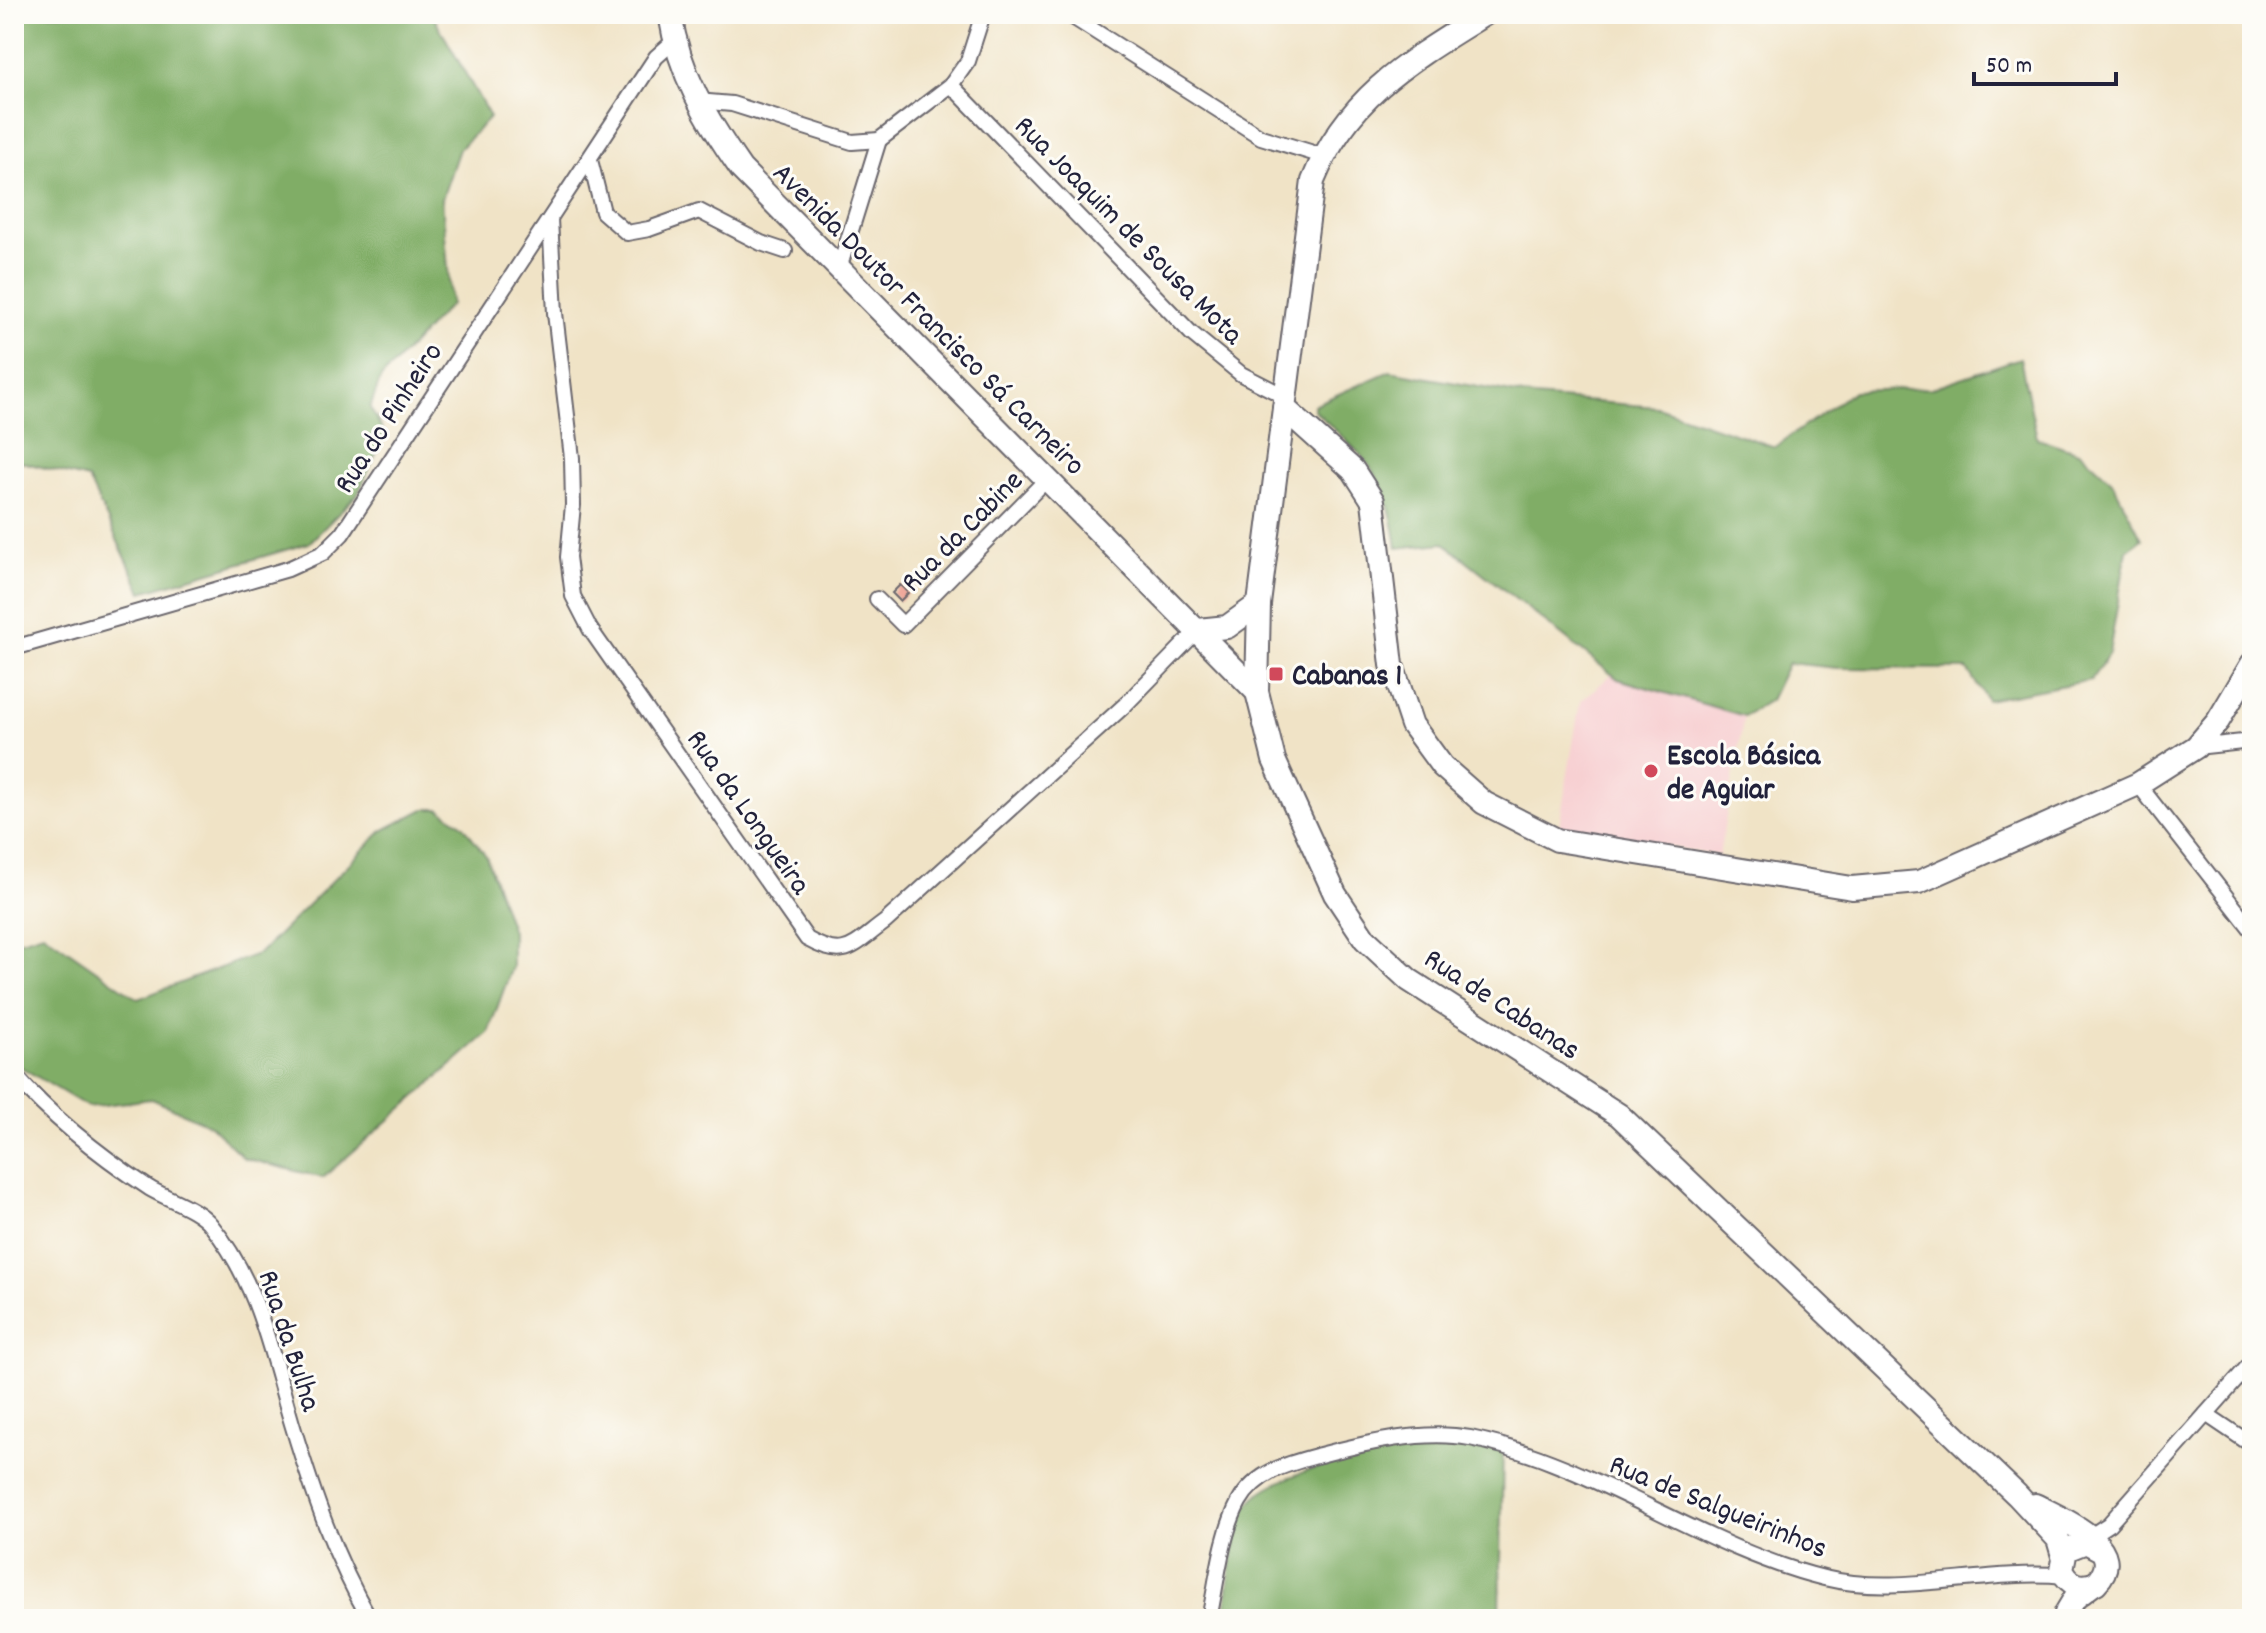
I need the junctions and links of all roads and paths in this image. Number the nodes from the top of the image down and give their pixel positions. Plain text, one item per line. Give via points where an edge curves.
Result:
1 (670, 14) edge
2 (983, 14) edge
3 (1068, 14) edge
4 (1485, 14) edge
5 (674, 41) junction
6 (951, 85) junction
7 (697, 101) junction
8 (879, 140) junction
9 (1323, 156) junction
10 (590, 160) junction
11 (550, 219) junction
12 (785, 251) dead end
13 (839, 269) junction
14 (1284, 402) junction
15 (1047, 479) junction
16 (877, 599) dead end
17 (1259, 604) junction
18 (1198, 630) junction
19 (14, 648) edge
20 (2252, 664) edge
21 (1257, 692) junction
22 (2252, 741) edge
23 (2196, 747) junction
24 (2138, 784) junction
25 (2252, 930) edge
26 (14, 1074) edge
27 (2252, 1362) edge
28 (2206, 1414) junction
29 (2252, 1445) edge
30 (2017, 1495) junction
31 (2081, 1551) junction
32 (2066, 1616) edge
33 (370, 1619) edge
34 (1209, 1619) edge

1 - 5 street, Avenida Doutor Francisco Sá Carneiro
2 - 6 street via 968,61
3 - 9 street via 1261,137
4 - 9 street, Rua de Cabanas via 1377,87 1334,135
5 - 7 street, Avenida Doutor Francisco Sá Carneiro
5 - 10 street, Rua do Pinheiro via 656,57
6 - 8 street
6 - 14 street, Rua Joaquim de Sousa Mota via 1191,333
7 - 8 street via 732,104 852,142
7 - 13 street, Avenida Doutor Francisco Sá Carneiro via 741,169
8 - 13 street
9 - 14 street, Rua de Cabanas via 1308,202
10 - 11 street, Rua do Pinheiro
10 - 12 street via 603,212 627,233 699,211
11 - 18 street, Rua da Longueira via 572,458 568,557 573,596 590,629 807,939 829,951 847,950 885,922 1125,705
11 - 19 street, Rua do Pinheiro via 342,534 323,553 288,569
13 - 15 street, Avenida Doutor Francisco Sá Carneiro
14 - 17 street, Rua de Cabanas
14 - 24 street via 1353,470 1373,501 1392,665 1412,725 1442,766 1484,803 1557,840 1852,888 1919,882
15 - 16 street, Rua da Cabine via 903,625
15 - 18 street, Avenida Doutor Francisco Sá Carneiro
17 - 18 street via 1227,627
17 - 21 street, Rua de Cabanas
18 - 21 street, Avenida Doutor Francisco Sá Carneiro
20 - 23 street
21 - 30 street, Rua de Cabanas via 1266,737 1303,827 1335,894 1365,939 1409,980 1619,1115
22 - 23 street
23 - 24 street
24 - 25 street
26 - 33 street, Rua da Bulha via 93,1150 209,1222 239,1266 260,1313 318,1505
27 - 28 street
28 - 29 street
28 - 31 street
30 - 31 street, Rua de Cabanas
30 - 31 street, Rua de Cabanas via 2058,1539
31 - 32 street
31 - 32 street via 2082,1586 2096,1583 2075,1598
31 - 34 street, Rua de Salgueirinhos via 2037,1573 1871,1585 1825,1578 1768,1560 1531,1455 1467,1437 1415,1438 1356,1446 1285,1465 1257,1480 1239,1502

